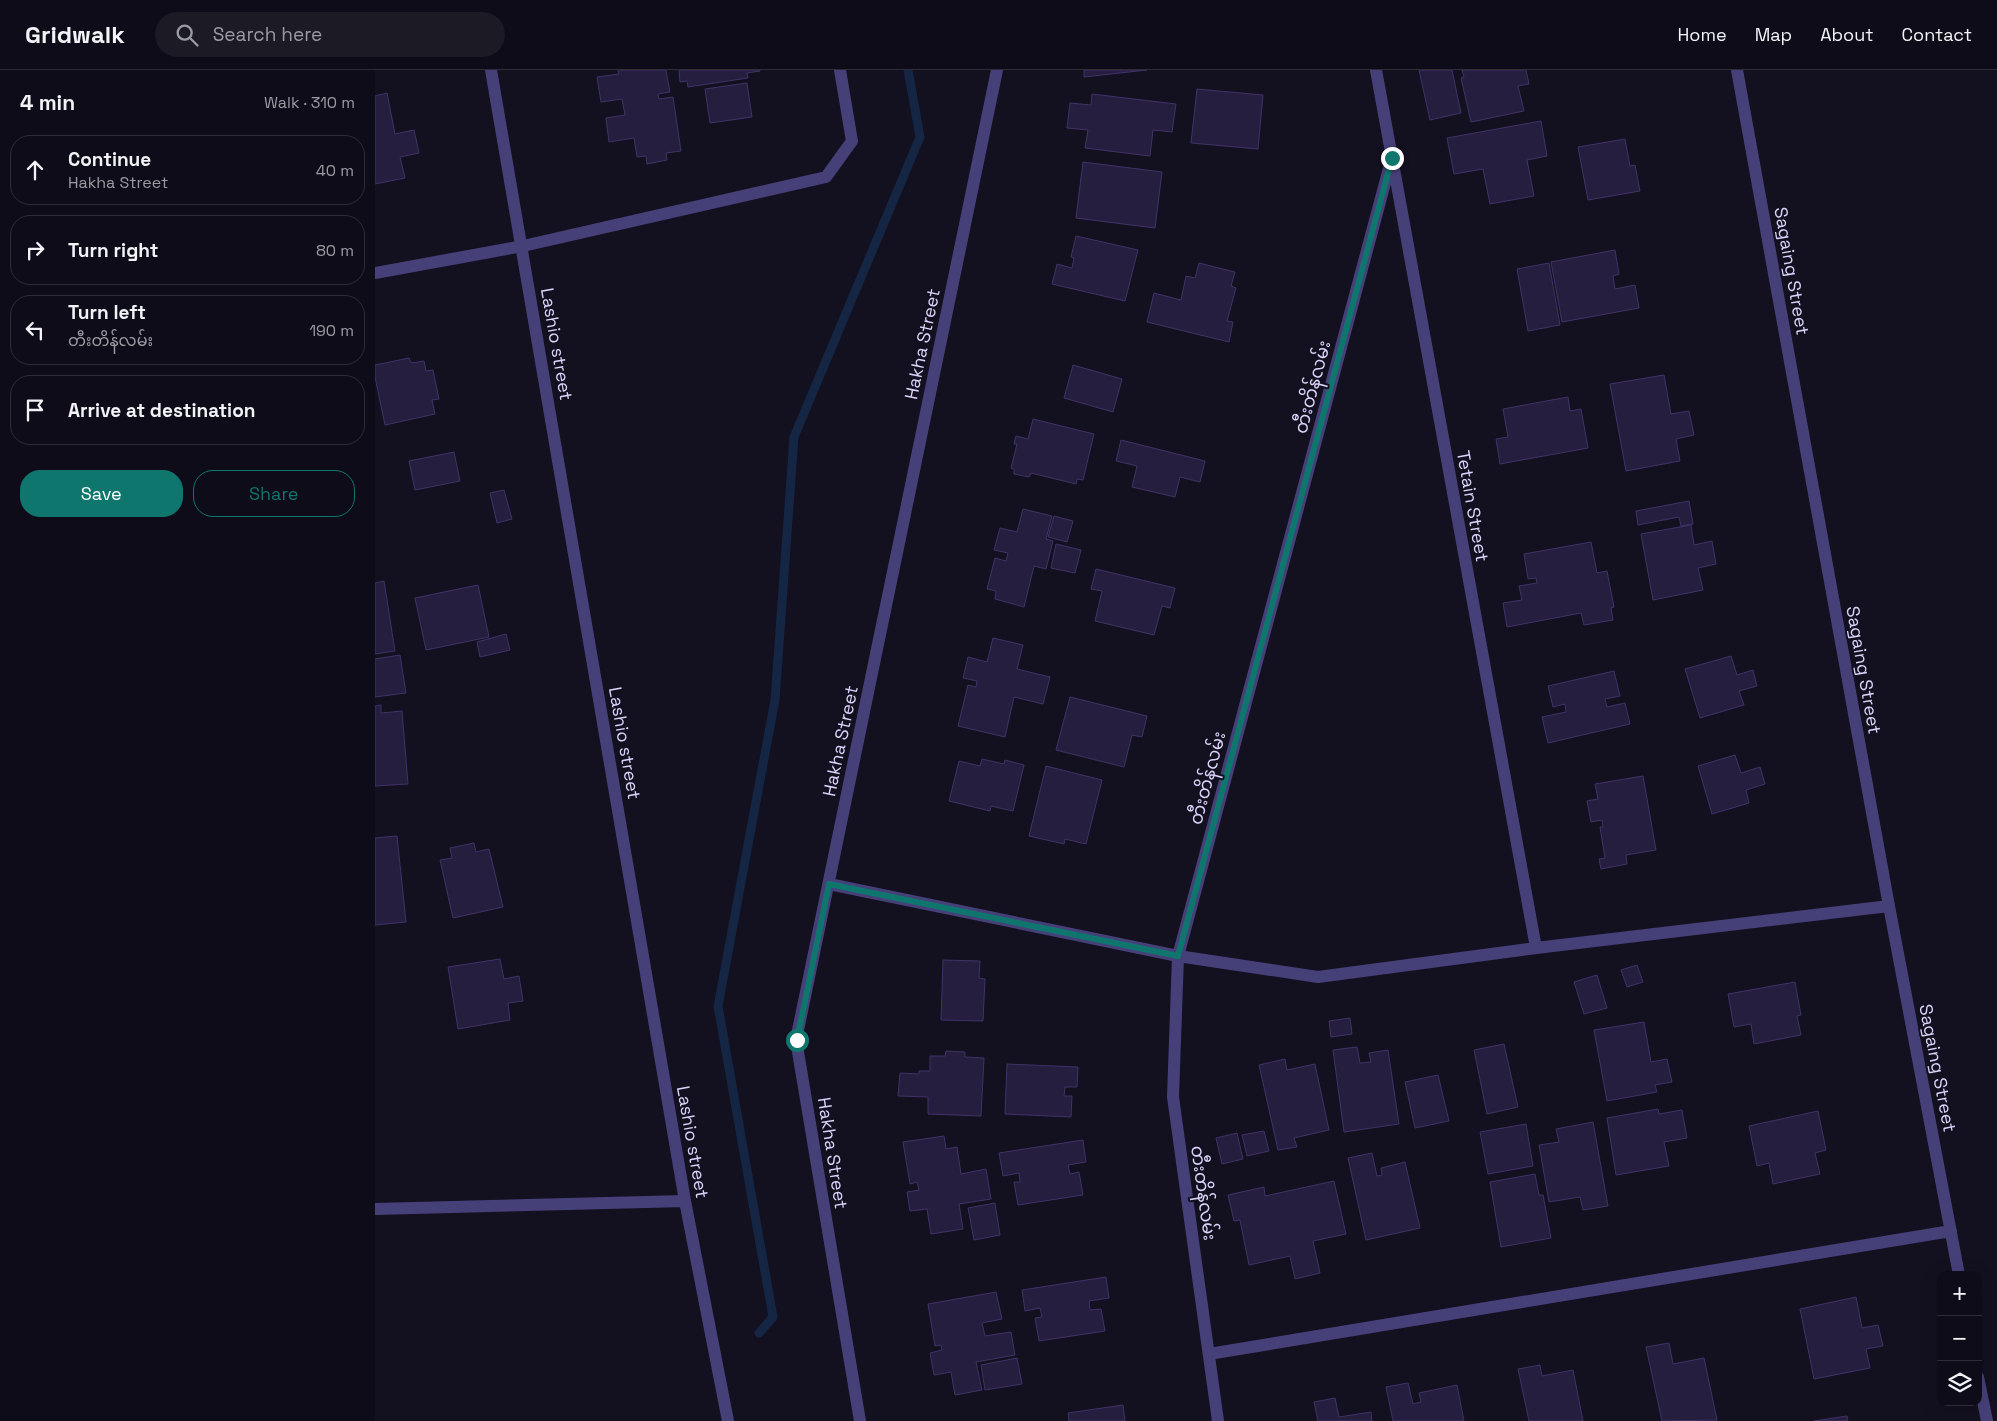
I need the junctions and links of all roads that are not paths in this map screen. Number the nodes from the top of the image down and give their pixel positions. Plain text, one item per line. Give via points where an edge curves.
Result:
1 (491, 70) edge
2 (840, 70) edge
3 (997, 70) edge
4 (1376, 70) edge
5 (1737, 70) edge
6 (1392, 158) junction
7 (523, 246) junction
8 (375, 273) edge
9 (829, 884) junction
10 (1889, 906) junction
11 (1536, 948) junction
12 (1178, 956) junction
13 (685, 1201) junction
14 (375, 1210) edge
15 (1951, 1232) junction
16 (1958, 1271) edge
17 (1209, 1354) junction
18 (1982, 1397) edge
19 (728, 1421) edge
20 (860, 1421) edge
21 (1218, 1421) edge
22 (1987, 1421) edge

1 - 7 street, Lashio street
2 - 7 street via 853,141 826,178
3 - 9 street, Hakha Street
4 - 6 street, Tetain Street
5 - 10 street, Sagaing Street
6 - 11 street, Tetain Street
6 - 12 street, တီးတိန်လမ်း
7 - 8 street
7 - 13 street, Lashio street
9 - 12 street
9 - 20 street, Hakha Street via 797,1040
10 - 11 street
10 - 15 street, Sagaing Street
11 - 12 street via 1318,977
12 - 17 street, တီးတိန်လမ်း via 1173,1098
13 - 14 street
13 - 19 street, Lashio street
15 - 16 street, Sagaing Street
15 - 17 street
17 - 21 street, တီးတိန်လမ်း
18 - 22 street

